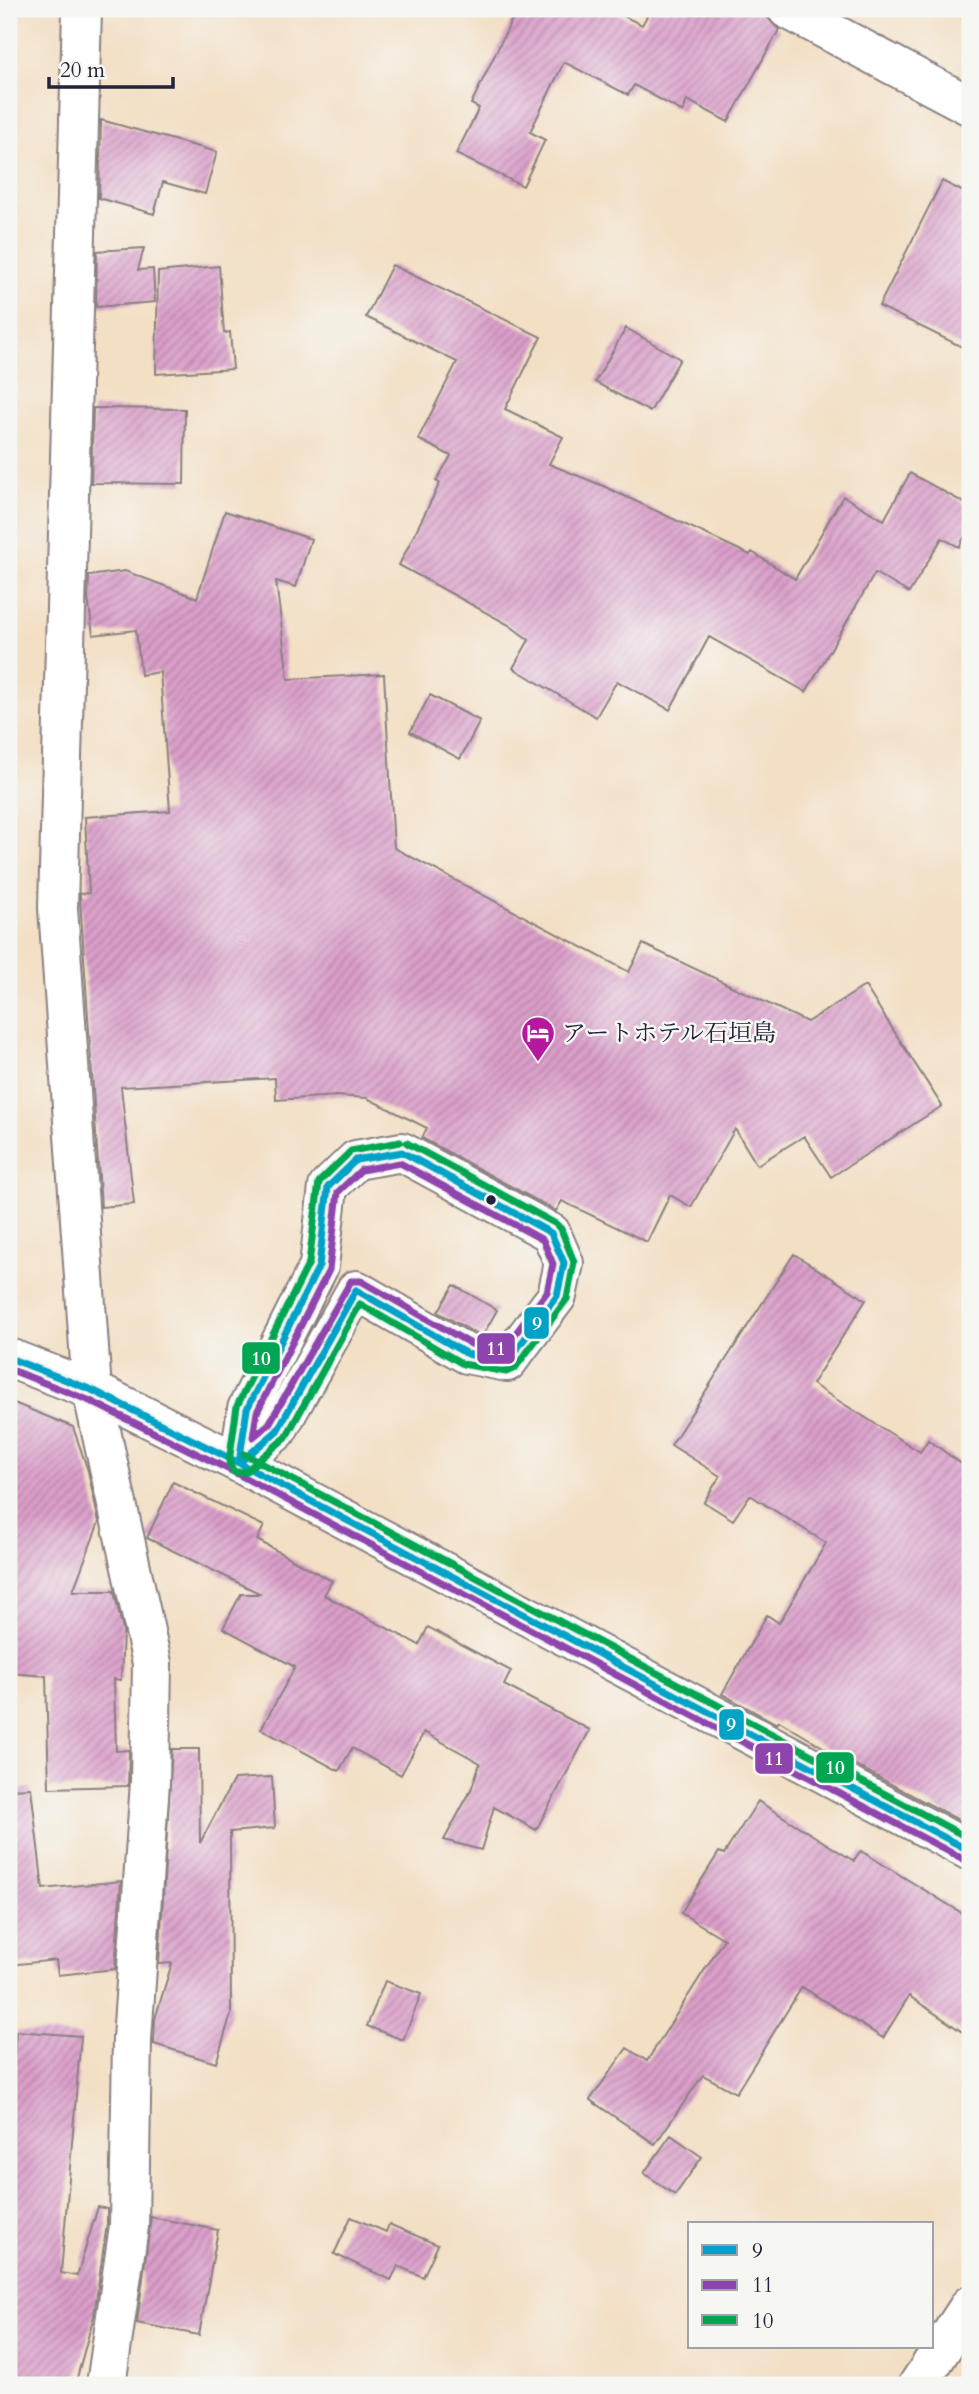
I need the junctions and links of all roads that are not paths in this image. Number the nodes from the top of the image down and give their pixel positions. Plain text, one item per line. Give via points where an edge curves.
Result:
1 (82, 9) edge
2 (787, 9) edge
3 (970, 106) edge
4 (319, 1266) junction
5 (356, 1290) junction
6 (9, 1358) edge
7 (92, 1390) junction
8 (239, 1462) junction
9 (970, 1851) edge
10 (970, 2305) edge
11 (106, 2385) edge
12 (918, 2385) edge

1 - 7 street via 58,908
2 - 3 street
4 - 5 street
4 - 5 street via 328,1187 356,1160 402,1152 551,1233 564,1263 556,1296 507,1362 467,1354
4 - 8 street via 247,1409
5 - 8 street via 277,1432
6 - 7 street
7 - 8 street
7 - 11 street via 152,1663 150,1782 132,2039 129,2225
8 - 9 street
10 - 12 street

